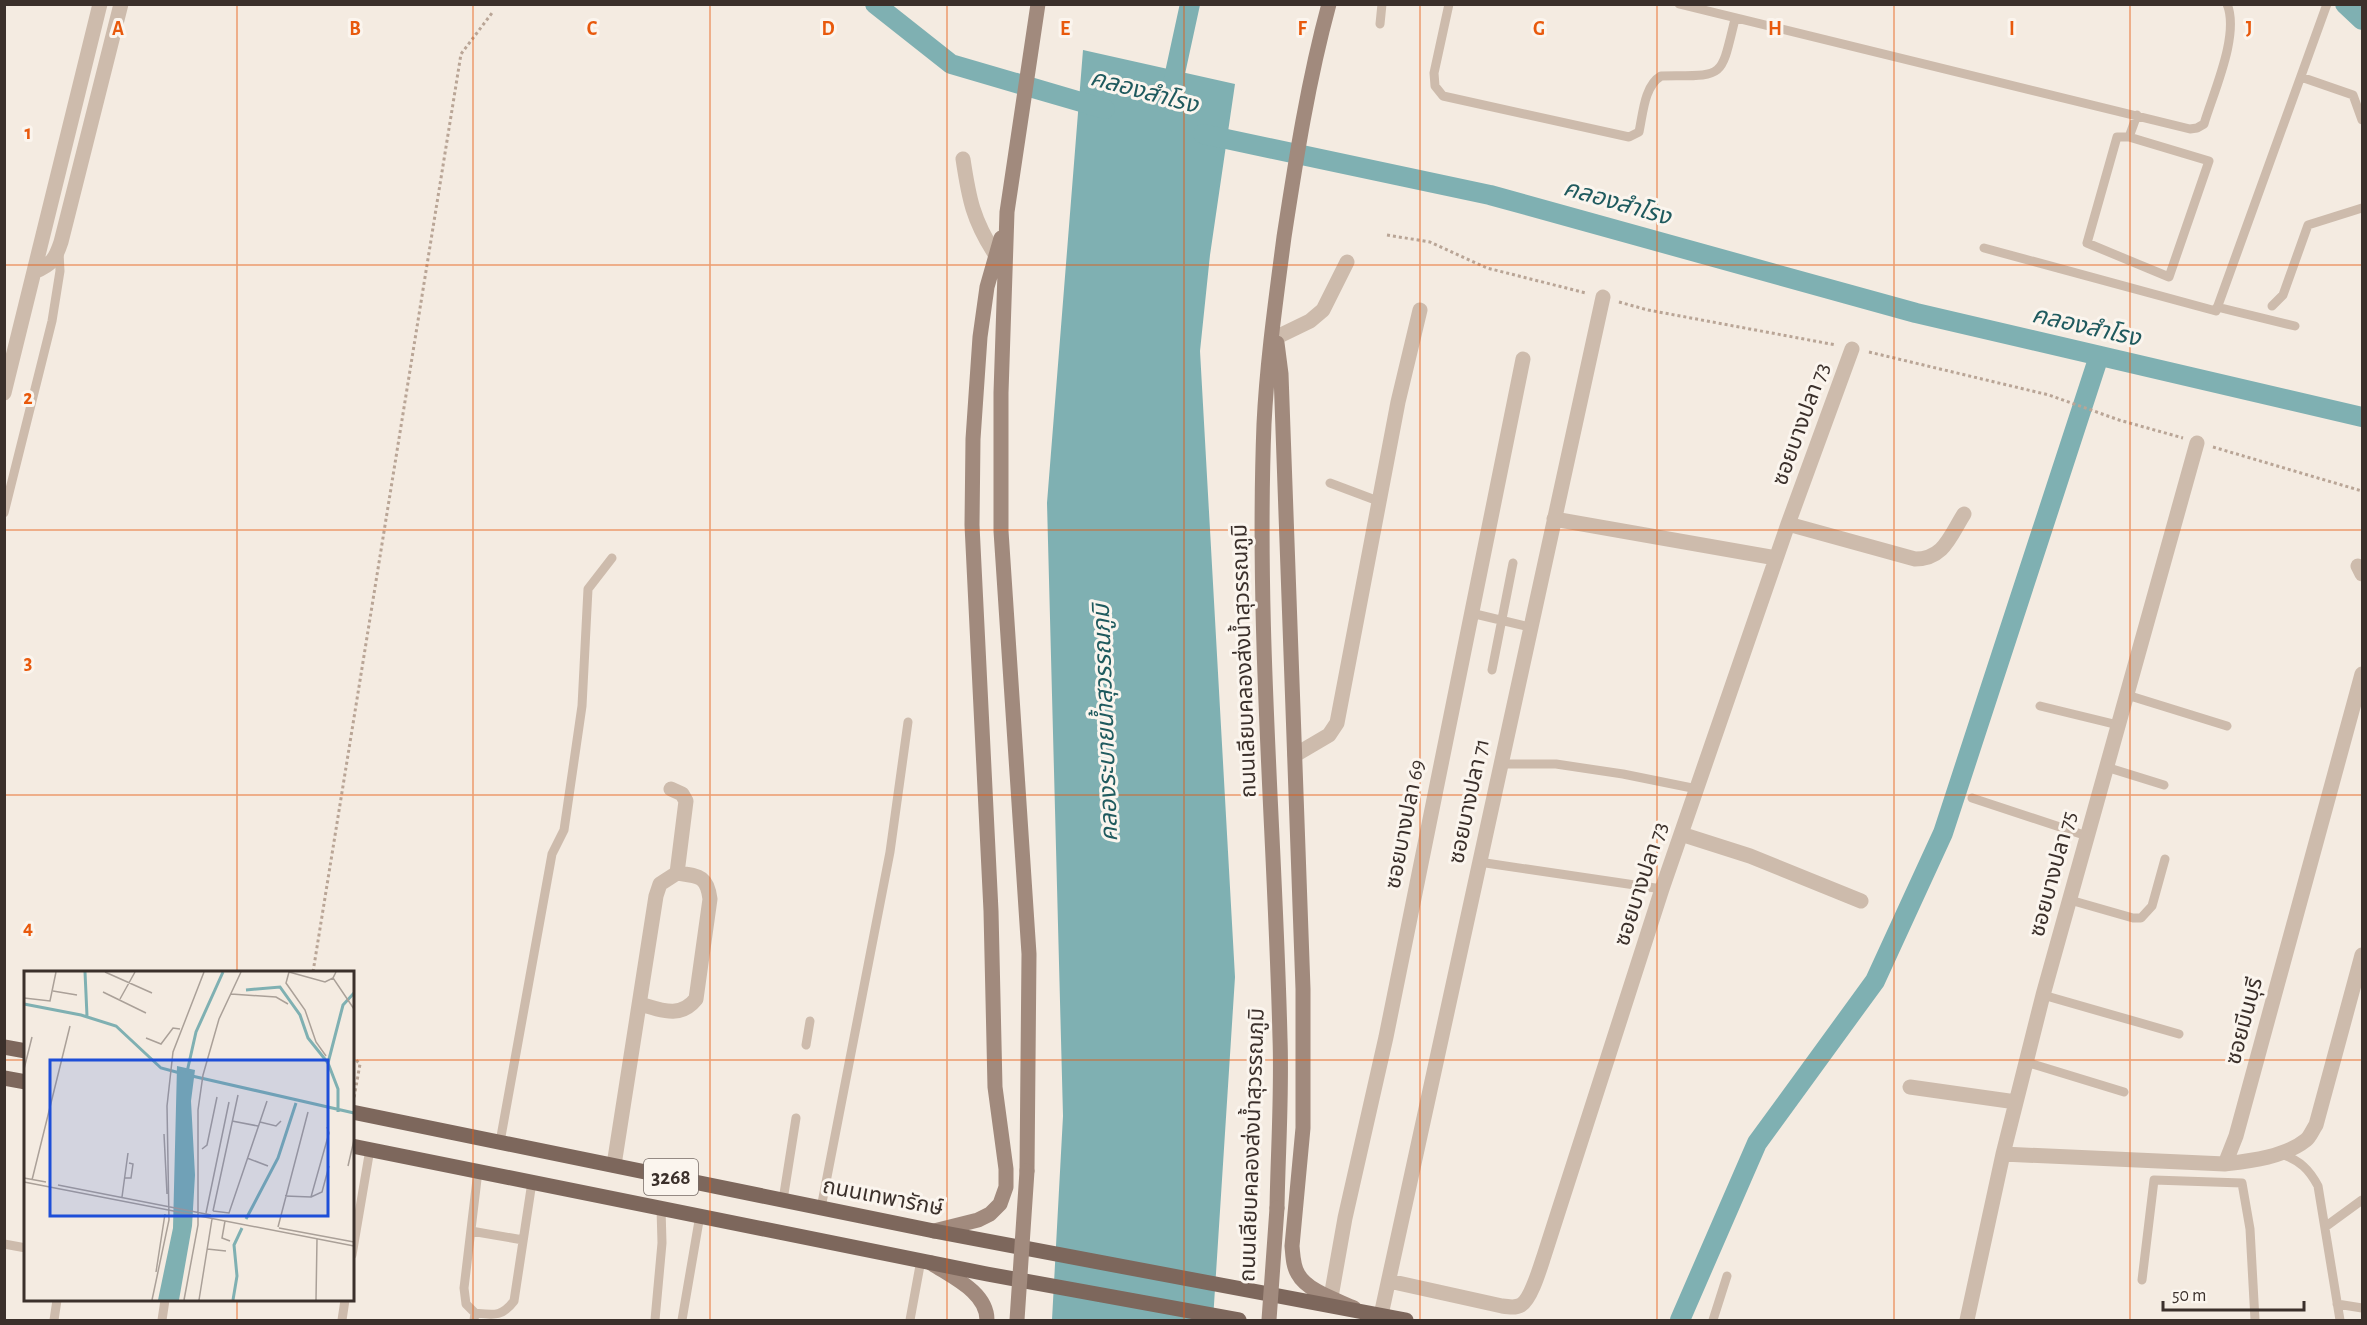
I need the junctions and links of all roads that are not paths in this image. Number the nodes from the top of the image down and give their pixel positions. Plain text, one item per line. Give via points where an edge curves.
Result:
1 (100, 4) edge
2 (121, 4) edge
3 (1038, 4) edge
4 (1382, 4) edge
5 (1449, 4) edge
6 (1678, 4) edge
7 (2227, 4) edge
8 (2327, 4) edge
9 (1328, 6) edge
10 (1699, 7) edge
11 (1735, 19) junction
12 (1380, 24) dead end
13 (2301, 77) junction
14 (2137, 115) junction
15 (2362, 120) edge
16 (2129, 137) junction
17 (963, 159) dead end
18 (2362, 208) edge
19 (1006, 218) junction
20 (59, 247) junction
21 (1984, 248) dead end
22 (995, 254) junction
23 (1347, 262) dead end
24 (34, 272) junction
25 (1603, 297) road end
26 (2272, 306) dead end
27 (2217, 307) junction
28 (1420, 310) dead end
29 (1274, 314) junction
30 (2295, 326) dead end
31 (1277, 337) junction
32 (1852, 349) road end
33 (1523, 359) dead end
34 (4, 393) edge
35 (2197, 443) road end
36 (1330, 483) dead end
37 (1378, 501) junction
38 (4, 513) edge
39 (1964, 514) dead end
40 (1554, 519) junction
41 (1788, 524) junction
42 (612, 558) dead end
43 (1776, 558) junction
44 (1514, 563) dead end
45 (1471, 613) junction
46 (1502, 621) junction
47 (1530, 627) junction
48 (1492, 670) dead end
49 (2362, 674) edge
50 (2127, 695) junction
51 (2040, 706) dead end
52 (908, 722) dead end
53 (2118, 724) junction
54 (2227, 726) dead end
55 (1295, 755) junction
56 (1500, 764) junction
57 (2106, 767) junction
58 (2164, 785) dead end
59 (671, 789) dead end
60 (1697, 789) junction
61 (1972, 798) dead end
62 (1682, 834) junction
63 (2086, 836) junction
64 (2165, 859) dead end
65 (1479, 862) junction
66 (677, 873) junction
67 (1662, 890) junction
68 (2070, 900) junction
69 (1861, 901) dead end
70 (2362, 955) edge
71 (2043, 995) junction
72 (640, 1004) junction
73 (810, 1021) dead end
74 (2179, 1034) dead end
75 (806, 1045) dead end
76 (4, 1047) edge
77 (24, 1051) edge
78 (2026, 1062) junction
79 (4, 1078) edge
80 (24, 1082) edge
81 (1910, 1087) dead end
82 (2124, 1092) dead end
83 (2016, 1102) junction
84 (354, 1112) edge
85 (795, 1118) dead end
86 (500, 1142) junction
87 (354, 1146) edge
88 (370, 1149) junction
89 (2280, 1153) junction
90 (2003, 1154) junction
91 (2225, 1164) junction
92 (614, 1166) junction
93 (478, 1171) junction
94 (532, 1182) junction
95 (783, 1200) junction
96 (2362, 1200) edge
97 (661, 1208) junction
98 (821, 1208) junction
99 (700, 1215) junction
100 (2325, 1227) junction
101 (471, 1231) junction
102 (934, 1231) junction
103 (523, 1240) junction
104 (354, 1243) edge
105 (4, 1244) edge
106 (24, 1248) edge
107 (926, 1261) junction
108 (1727, 1276) dead end
109 (2142, 1280) dead end
110 (1389, 1281) junction
111 (1331, 1297) junction
112 (57, 1301) edge
113 (165, 1301) edge
114 (345, 1301) edge
115 (2337, 1304) junction
116 (2362, 1308) edge
117 (1364, 1313) junction
118 (1381, 1315) junction
119 (475, 1317) edge
120 (54, 1320) edge
121 (162, 1320) edge
122 (342, 1320) edge
123 (655, 1320) edge
124 (682, 1320) edge
125 (910, 1320) edge
126 (987, 1320) edge
127 (1017, 1320) edge
128 (1239, 1320) edge
129 (1269, 1320) edge
130 (1406, 1320) edge
131 (1713, 1320) edge
132 (1967, 1320) edge
133 (2255, 1320) edge
134 (2340, 1320) edge

1 - 24 street
2 - 20 street
3 - 19 main road
4 - 12 lane
5 - 11 lane via 1434,73 1434,86 1443,96 1629,137 1639,132 1655,79 1719,71 1725,62
6 - 10 lane
7 - 14 lane via 2230,41 2204,124 2190,129
8 - 13 lane
9 - 29 main road, ถนนเลียบคลองส่งน้ำสุวรรณภูมิ via 1301,126
10 - 11 lane
11 - 14 lane
13 - 15 lane via 2353,95
13 - 27 lane
14 - 16 lane
16 - 16 lane via 2117,136 2087,243 2169,277 2209,161
17 - 22 street via 974,215
18 - 26 lane via 2308,225 2283,295
19 - 22 main road
19 - 127 main road, bridge via 1000,531 1029,954 1027,1171
20 - 24 street via 49,265
20 - 38 lane via 60,271 52,321
21 - 27 lane via 2216,311
22 - 102 main road via 980,348 972,525 995,1087 1006,1187 1000,1204 990,1214
23 - 31 street via 1323,310
24 - 34 street
25 - 40 street, ซอยบางปลา 71
27 - 30 lane
28 - 37 street
29 - 31 main road
29 - 129 main road, ถนนเลียบคลองส่งน้ำสุวรรณภูมิ, bridge via 1264,421 1261,521 1281,1042 1277,1208
31 - 55 main road
32 - 41 street, ซอยบางปลา 73
33 - 45 street, ซอยบางปลา 69
35 - 50 street, ซอยบางปลา 75
36 - 37 lane
37 - 55 street via 1337,723 1329,735
39 - 41 street via 1941,550 1926,559
40 - 43 street
40 - 47 street, ซอยบางปลา 71
41 - 43 street, ซอยบางปลา 73
42 - 86 lane via 588,589 582,706 564,830 552,854
43 - 60 street, ซอยบางปลา 73
44 - 46 lane
45 - 46 lane
45 - 111 street, ซอยบางปลา 69
46 - 47 lane
46 - 48 lane
47 - 56 street, ซอยบางปลา 71
49 - 91 street, ซอยมีนบุรี via 2236,1136
50 - 53 street, ซอยบางปลา 75
50 - 54 lane
51 - 53 lane
52 - 98 lane via 890,852
53 - 57 street, ซอยบางปลา 75
55 - 111 main road via 1303,1128 1292,1246 1298,1276
56 - 60 lane via 1556,764
56 - 65 street, ซอยบางปลา 71
57 - 58 lane
57 - 63 street, ซอยบางปลา 75
59 - 66 street via 686,801
60 - 62 street, ซอยบางปลา 73
61 - 63 lane
62 - 67 street, ซอยบางปลา 73
62 - 69 street via 1750,856
63 - 68 street, ซอยบางปลา 75
64 - 68 lane via 2152,906 2141,918
65 - 67 lane
65 - 110 street, ซอยบางปลา 71
66 - 72 street via 660,884 656,896
66 - 72 street via 699,877 708,887 710,899 696,999 688,1009 679,1011
67 - 110 street, ซอยบางปลา 73 via 1529,1296 1515,1307 1502,1306
68 - 71 street, ซอยบางปลา 75
70 - 89 street via 2316,1125 2306,1140
71 - 74 lane
71 - 78 street, ซอยบางปลา 75
72 - 92 street
73 - 75 lane
76 - 77 main road
78 - 82 lane
78 - 83 street, ซอยบางปลา 75
79 - 80 main road
81 - 83 street
83 - 90 street, ซอยบางปลา 75
84 - 86 main road, ถนนเทพารักษ์ / 3268
85 - 95 lane
86 - 92 main road, ถนนเทพารักษ์ / 3268
87 - 88 main road, 3268
88 - 93 main road, 3268
88 - 104 lane
89 - 91 street
89 - 100 lane via 2298,1160 2311,1172 2318,1186
90 - 91 street
90 - 132 street, ซอยบางปลา 75
92 - 95 main road, ถนนเทพารักษ์ / 3268
93 - 94 main road, 3268
93 - 101 lane
94 - 97 main road, 3268
94 - 103 lane
95 - 98 main road, ถนนเทพารักษ์ / 3268
96 - 100 lane
97 - 99 main road, 3268
97 - 123 lane
98 - 102 main road, ถนนเทพารักษ์ / 3268
99 - 107 main road, 3268
99 - 124 lane
100 - 115 lane
101 - 103 lane
101 - 119 lane via 464,1288 466,1304
102 - 117 main road, ถนนเทพารักษ์ / 3268, bridge
103 - 119 lane via 514,1300 506,1311
105 - 106 lane
107 - 125 lane
107 - 126 main road via 973,1292 983,1303
107 - 128 main road, 3268
108 - 131 lane
109 - 133 lane via 2154,1180 2242,1183 2250,1229
110 - 118 street, ซอยบางปลา 71
111 - 117 main road
112 - 120 lane
113 - 121 lane
114 - 122 lane
115 - 116 lane
115 - 134 lane
117 - 118 main road, ถนนเทพารักษ์ / 3268
118 - 130 main road, ถนนเทพารักษ์ / 3268

